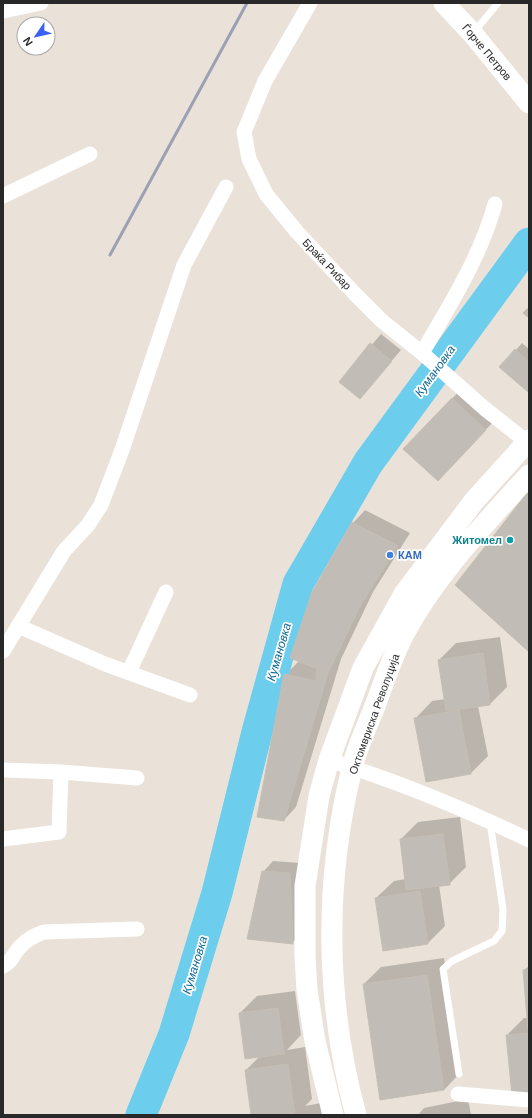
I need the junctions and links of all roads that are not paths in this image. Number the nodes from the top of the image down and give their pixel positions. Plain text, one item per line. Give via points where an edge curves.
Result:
1 (41, 3) edge
2 (310, 3) edge
3 (444, 3) edge
4 (498, 3) edge
5 (3, 11) edge
6 (473, 34) junction
7 (529, 103) edge
8 (90, 154) dead end
9 (226, 186) dead end
10 (3, 196) edge
11 (495, 204) dead end
12 (422, 353) junction
13 (528, 441) edge
14 (529, 475) edge
15 (166, 592) dead end
16 (18, 626) junction
17 (3, 651) edge
18 (129, 672) junction
19 (190, 695) dead end
20 (329, 760) junction
21 (352, 767) junction
22 (3, 770) edge
23 (61, 772) junction
24 (137, 778) dead end
25 (490, 821) junction
26 (3, 839) edge
27 (529, 840) edge
28 (137, 929) dead end
29 (3, 966) edge
30 (459, 1074) dead end
31 (458, 1094) dead end
32 (529, 1100) edge
33 (332, 1115) edge
34 (356, 1115) edge

1 - 5 street
2 - 12 street, Браќа Рибар via 264,81 244,132 249,159 266,194 297,232 382,321
3 - 6 street, Ѓорче Петров
4 - 6 lane
6 - 7 street, Ѓорче Петров
8 - 10 street
9 - 16 street via 184,265 101,505 88,525 64,551
11 - 12 street via 463,283
12 - 13 street, Браќа Рибар via 484,408
13 - 20 street, Октомвриска Револуција via 474,501 404,594 363,668
14 - 21 street, Октомвриска Револуција via 458,555 404,634
15 - 18 street
16 - 17 street
16 - 18 street
18 - 19 street
20 - 21 street
20 - 33 street, Октомвриска Револуција via 319,796 305,886 305,956 315,1041
21 - 25 street
21 - 34 street, Октомвриска Револуција via 341,828 332,905 331,966 346,1079
22 - 23 street
23 - 24 street
23 - 26 street via 59,832
25 - 27 street
25 - 30 lane via 503,909 502,931 494,941 452,961 443,969
28 - 29 street via 44,932 30,937
31 - 32 street

